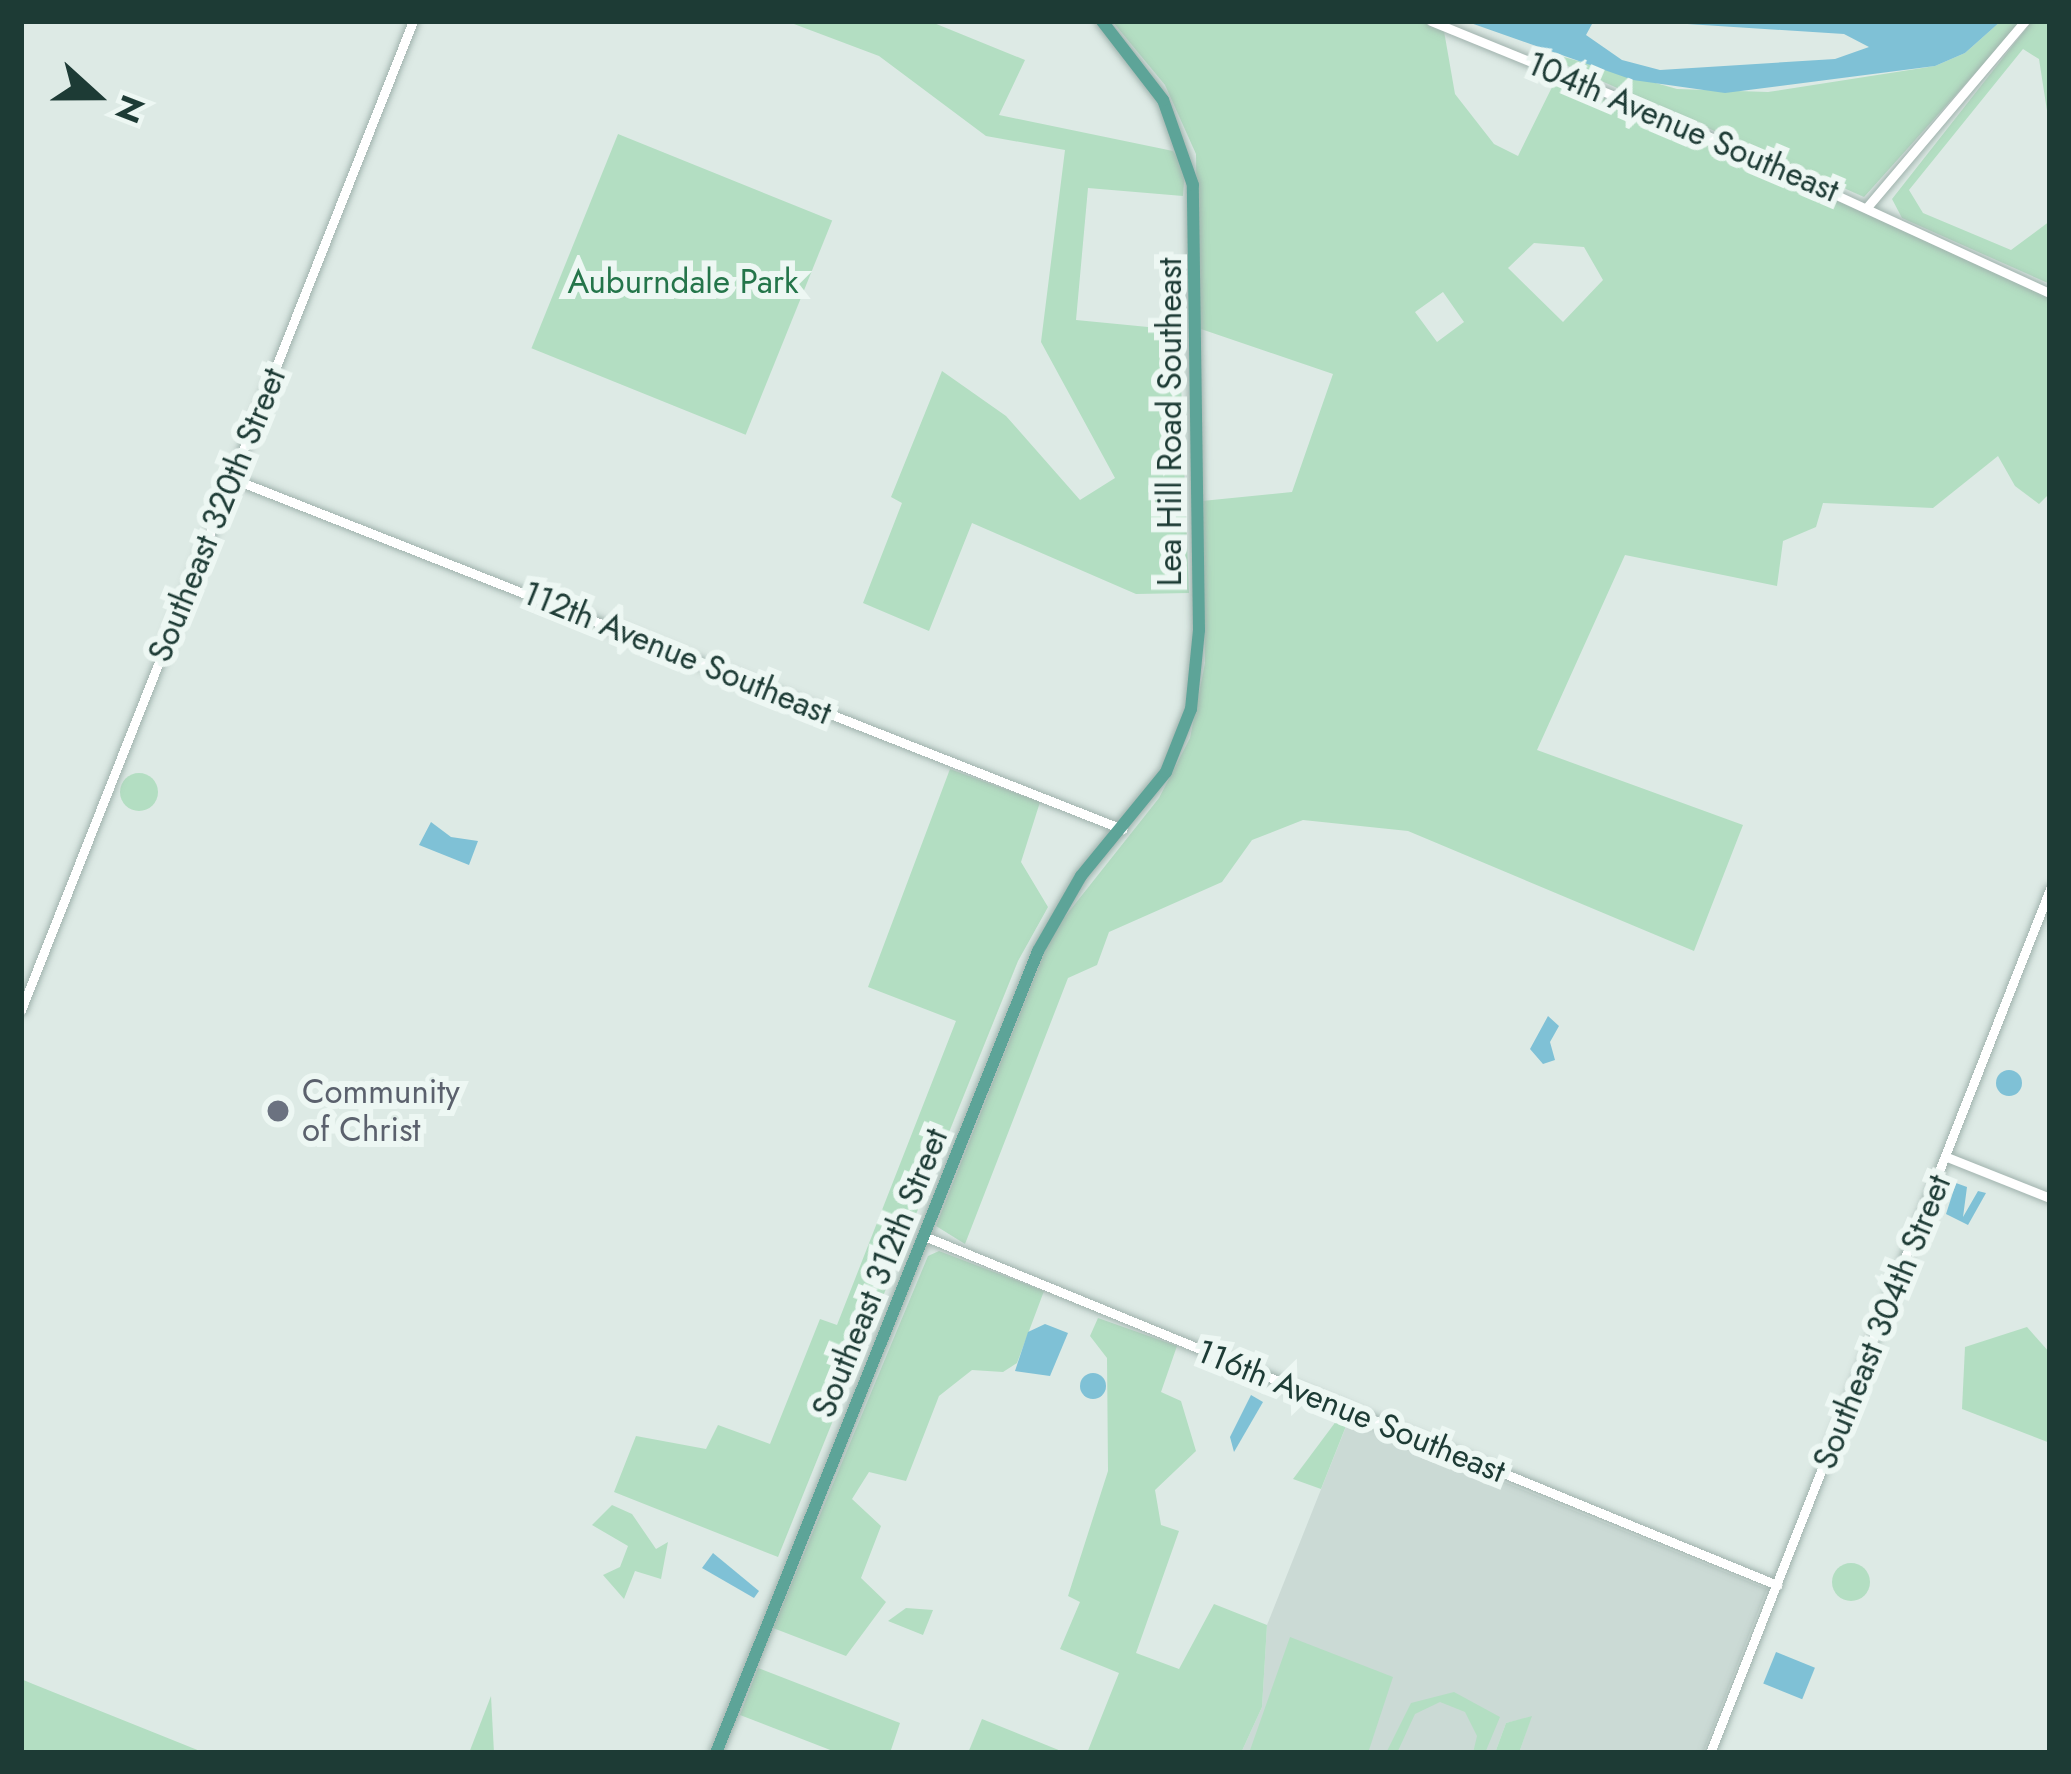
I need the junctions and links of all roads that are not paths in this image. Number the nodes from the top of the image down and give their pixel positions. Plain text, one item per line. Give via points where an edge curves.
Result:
1 (412, 21) edge
2 (1102, 21) edge
3 (1431, 21) edge
4 (2025, 21) edge
5 (1868, 206) junction
6 (2050, 293) edge
7 (231, 478) junction
8 (1122, 829) junction
9 (2050, 889) edge
10 (21, 1010) edge
11 (1947, 1157) junction
12 (2050, 1198) edge
13 (924, 1236) junction
14 (1777, 1585) junction
15 (716, 1753) edge
16 (1710, 1753) edge

1 - 7 street, Southeast 320th Street
2 - 8 main road, Lea Hill Road Southeast via 1163,100 1189,162 1196,211 1195,692 1166,772
3 - 5 street, 104th Avenue Southeast
4 - 5 street
5 - 6 street
7 - 8 street, 112th Avenue Southeast
7 - 10 street, Southeast 320th Street
8 - 13 main road, Southeast 312th Street via 1047,931
9 - 11 street, Southeast 304th Street
11 - 12 street
11 - 14 street, Southeast 304th Street
13 - 14 street, 116th Avenue Southeast
13 - 15 main road, Southeast 312th Street
14 - 16 street, Southeast 304th Street

